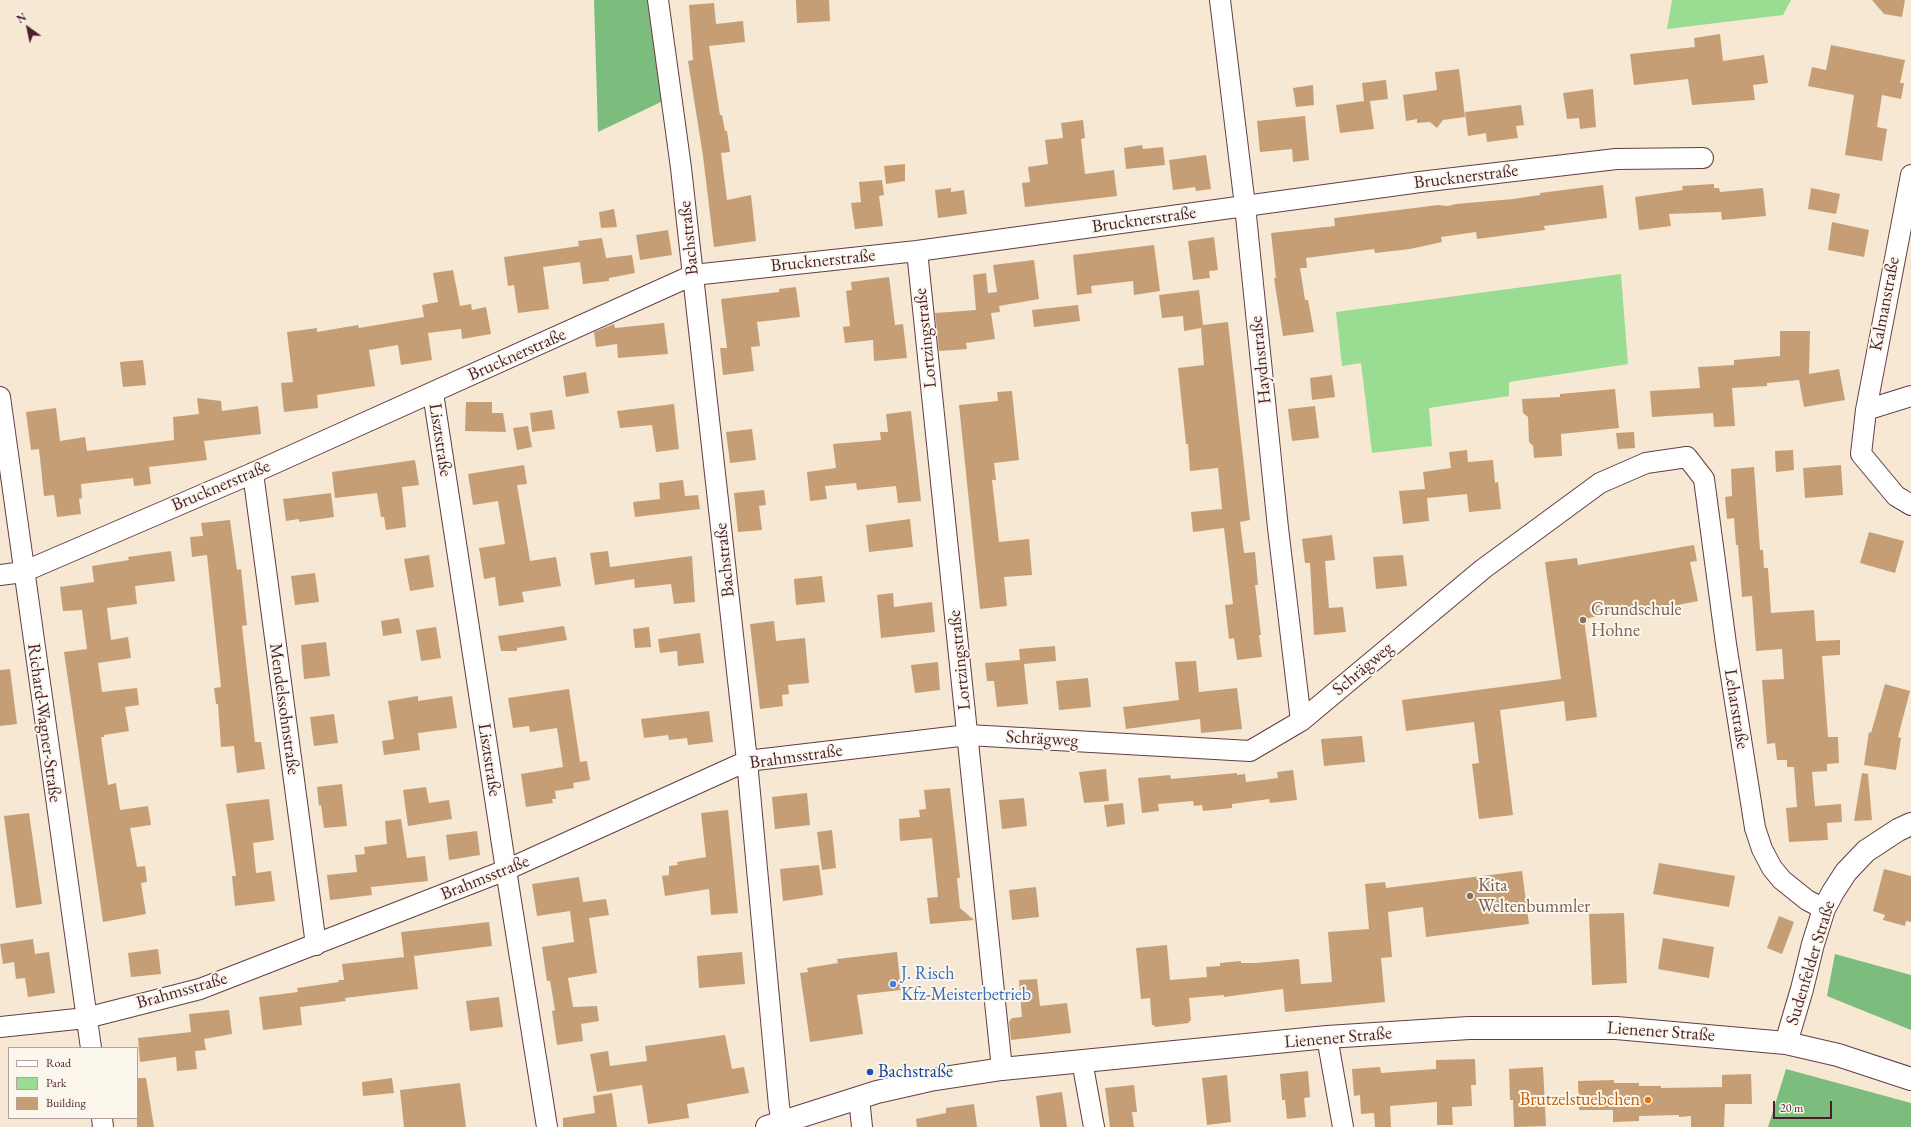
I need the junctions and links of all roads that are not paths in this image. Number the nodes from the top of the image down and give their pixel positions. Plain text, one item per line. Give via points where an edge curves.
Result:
1 (658, 0) edge
2 (1220, 0) edge
3 (1703, 158) dead end
4 (1911, 175) edge
5 (1245, 206) junction
6 (917, 251) junction
7 (693, 275) junction
8 (432, 393) junction
9 (1911, 396) edge
10 (0, 397) edge
11 (1866, 410) junction
12 (253, 473) junction
13 (1704, 479) joint
14 (1911, 505) edge
15 (23, 572) junction
16 (0, 575) edge
17 (1301, 721) junction
18 (968, 735) junction
19 (747, 761) junction
20 (1911, 824) edge
21 (506, 870) junction
22 (1824, 910) junction
23 (316, 945) junction
24 (86, 1018) junction
25 (0, 1027) edge
26 (1327, 1037) junction
27 (1786, 1043) junction
28 (91, 1047) edge
29 (1082, 1061) junction
30 (1002, 1069) junction
31 (1911, 1079) edge
32 (859, 1098) junction
33 (775, 1124) edge
34 (547, 1127) edge
35 (862, 1127) edge
36 (1094, 1127) edge
37 (1343, 1127) edge

1 - 7 street, Bachstraße
2 - 5 street, Haydnstraße
3 - 5 street, Brucknerstraße via 1616,158
4 - 11 street, Kalmanstraße
5 - 6 street, Brucknerstraße
5 - 17 street, Haydnstraße via 1278,528
6 - 7 street, Brucknerstraße
6 - 18 street, Lortzingstraße
7 - 8 street, Brucknerstraße
7 - 19 street, Bachstraße
8 - 12 street, Brucknerstraße
8 - 21 street, Lisztstraße
9 - 11 street
10 - 15 street, Richard-Wagner-Straße
11 - 14 street, Kalmanstraße via 1861,454 1896,496
12 - 15 street, Brucknerstraße
12 - 23 street, Mendelssohnstraße
13 - 17 street, Schrägweg via 1687,457 1646,463 1600,483 1483,569
13 - 22 street, Leharstraße via 1754,828 1772,868 1782,880
15 - 16 street, Brucknerstraße
15 - 24 street, Richard-Wagner-Straße
17 - 18 street, Schrägweg via 1250,751
18 - 19 street, Brahmsstraße
18 - 30 street, Lortzingstraße
19 - 21 street, Brahmsstraße
19 - 33 street, Bachstraße via 779,1106
20 - 22 street, Sudenfelder Straße via 1866,851 1846,872
21 - 23 street, Brahmsstraße
21 - 34 street, Lisztstraße
22 - 27 street, Sudenfelder Straße
23 - 24 street, Brahmsstraße via 200,989
24 - 25 street, Brahmsstraße
24 - 28 street, Richard-Wagner-Straße
26 - 27 street, Lienener Straße via 1469,1028 1576,1027 1684,1033
26 - 29 street, Lienener Straße
26 - 37 street
27 - 31 street, Lienener Straße via 1838,1055
29 - 30 street, Lienener Straße
29 - 36 street
30 - 32 street, Lienener Straße via 930,1080
32 - 33 street, Lienener Straße
32 - 35 street

